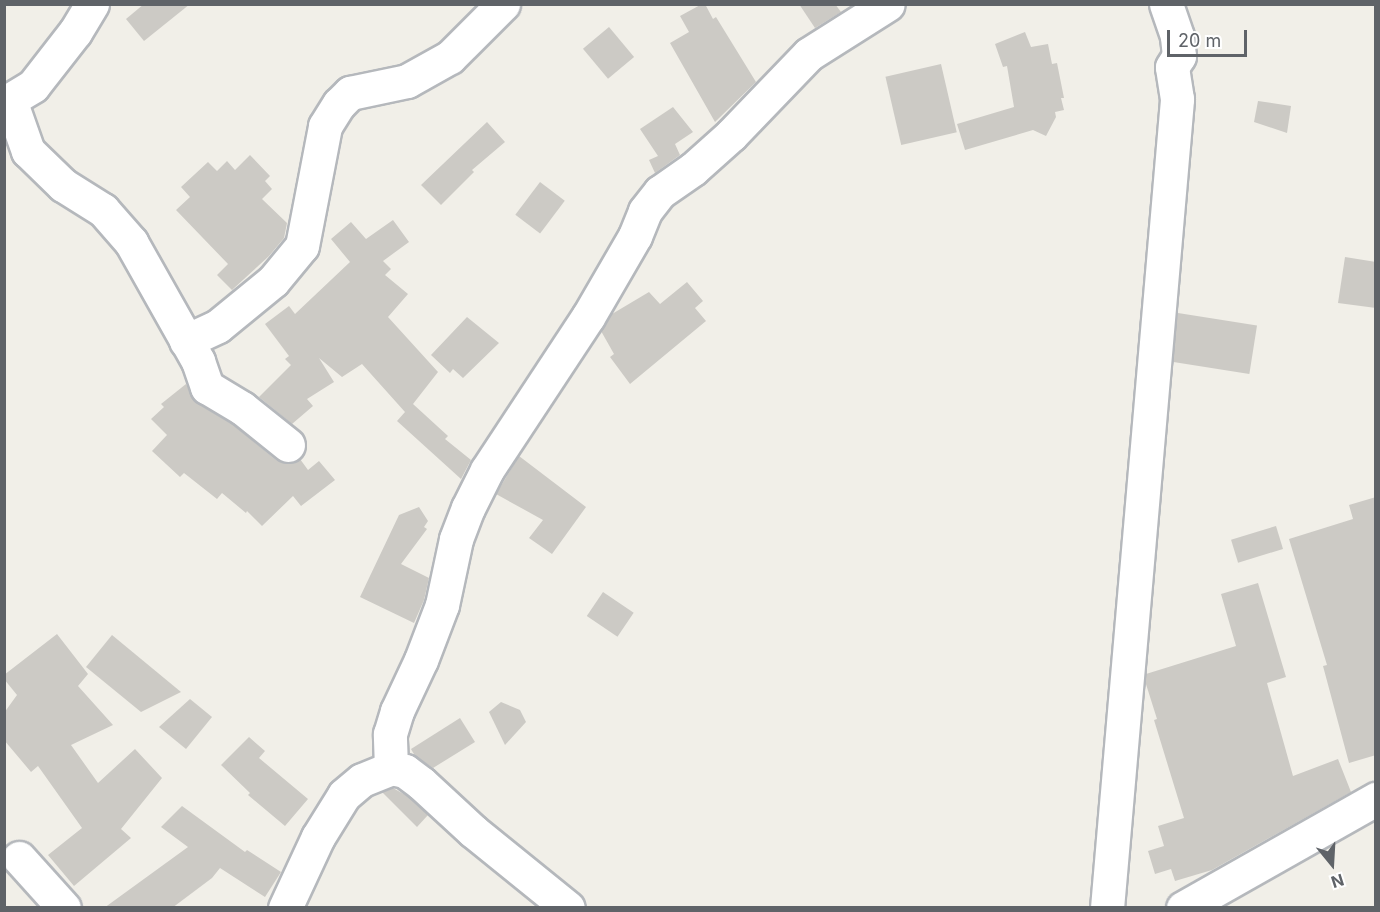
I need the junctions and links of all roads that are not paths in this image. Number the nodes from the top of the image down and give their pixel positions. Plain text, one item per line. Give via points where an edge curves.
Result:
1 (92, 4) edge
2 (503, 4) edge
3 (888, 4) edge
4 (1166, 4) edge
5 (7, 99) edge
6 (186, 341) junction
7 (288, 446) dead end
8 (391, 768) junction
9 (1376, 799) edge
10 (19, 858) dead end
11 (64, 908) edge
12 (285, 908) edge
13 (568, 908) edge
14 (1107, 908) edge
15 (1183, 908) edge

1 - 5 street via 33,86
2 - 6 street via 450,57 407,81 350,93 339,104 325,126 302,246 273,281 218,326
3 - 8 street via 809,54 731,135 660,192 645,211 594,307 487,470 468,508 456,539 442,605 390,734
4 - 14 street via 1177,36 1179,56 1172,67 1177,99
5 - 6 street via 28,151 63,185 104,210 131,242
6 - 7 street via 207,387 242,408
8 - 12 street via 362,780 344,795 318,837
8 - 13 street via 405,771 421,783
9 - 15 street
10 - 11 street

